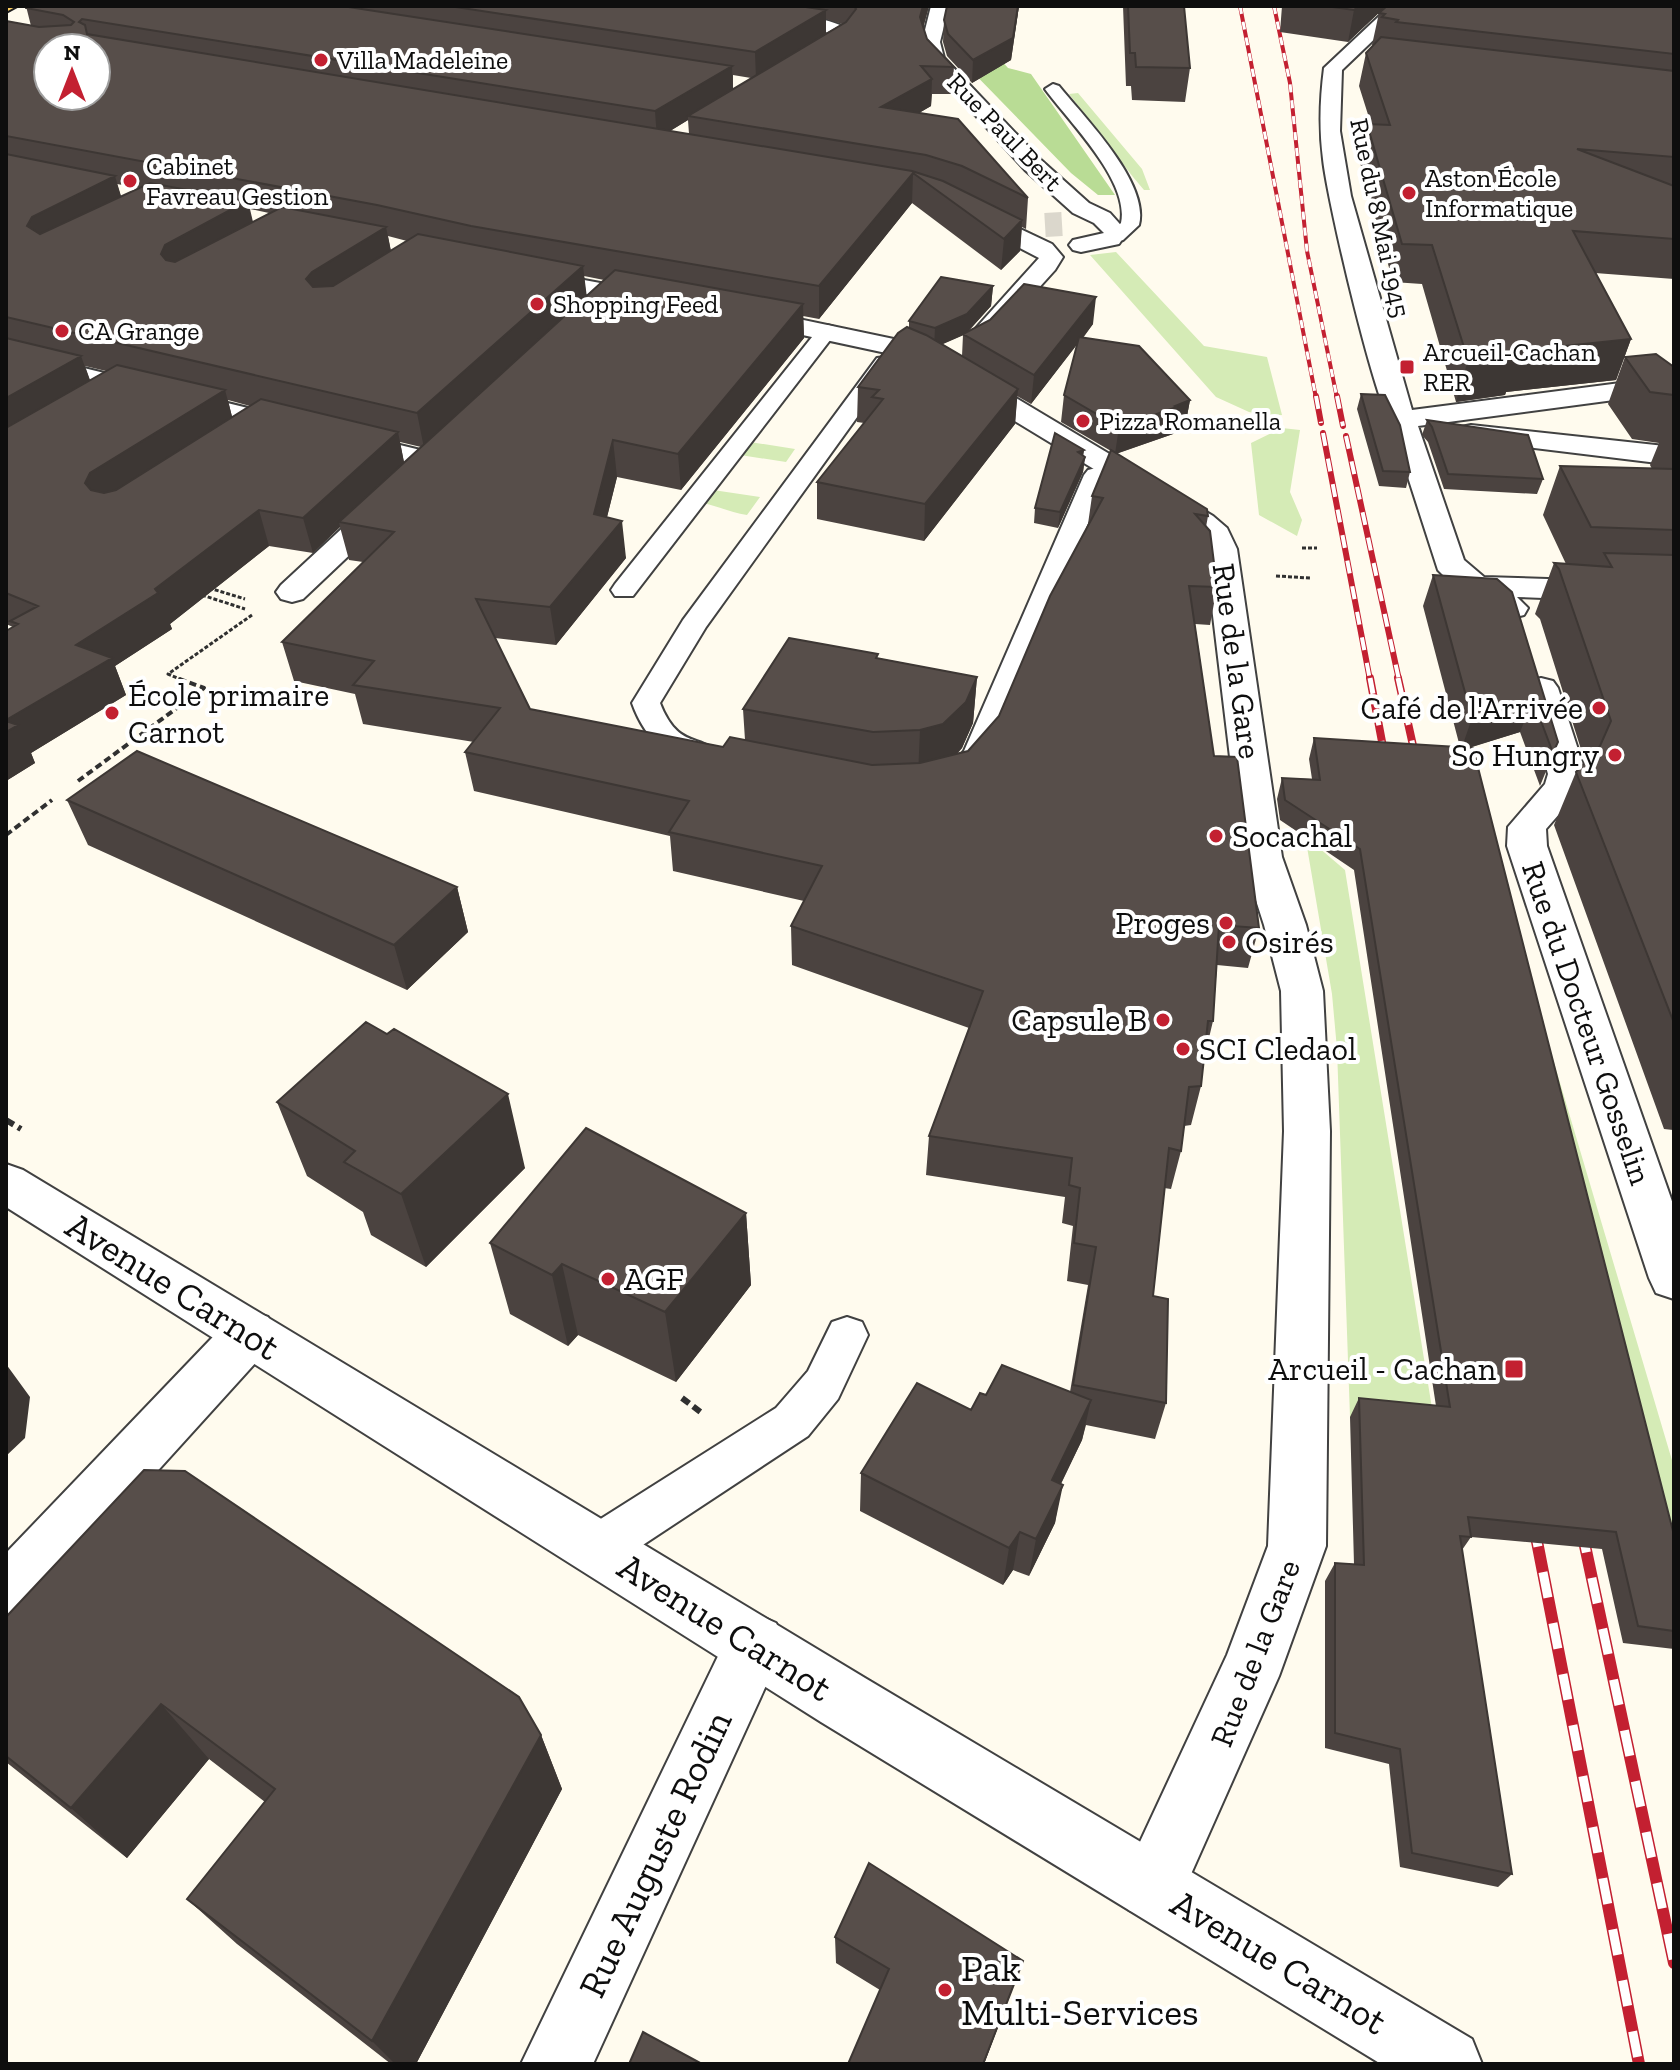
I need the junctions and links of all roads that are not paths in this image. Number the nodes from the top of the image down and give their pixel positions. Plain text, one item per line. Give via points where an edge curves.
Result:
1 (687, 6) edge
2 (940, 6) edge
3 (1400, 6) edge
4 (784, 72) edge
5 (1053, 89) dead end
6 (951, 203) edge
7 (1081, 208) junction
8 (1116, 236) junction
9 (1059, 238) junction
10 (505, 273) edge
11 (827, 331) junction
12 (946, 350) junction
13 (6, 357) edge
14 (1674, 384) edge
15 (124, 386) junction
16 (94, 403) edge
17 (265, 421) junction
18 (1406, 432) junction
19 (235, 440) edge
20 (454, 440) edge
21 (1674, 456) edge
22 (431, 461) junction
23 (1096, 475) dead end
24 (1478, 586) junction
25 (624, 590) dead end
26 (292, 592) dead end
27 (1674, 593) edge
28 (736, 765) edge
29 (941, 783) edge
30 (6, 1183) edge
31 (1674, 1278) edge
32 (250, 1333) junction
33 (847, 1335) dead end
34 (597, 1548) junction
35 (6, 1595) edge
36 (755, 1644) junction
37 (1152, 1887) junction
38 (556, 2064) edge
39 (1447, 2064) edge

1 - 4 street via 824,25 844,33
2 - 7 street, Rue Paul Bert via 931,42 935,59 1033,165
3 - 18 street, Rue du 8 Mai 1945 via 1354,59 1333,68 1329,95 1337,175
5 - 8 lane via 1129,197 1130,225
6 - 9 street, Rue Paul Bert via 1005,230
7 - 8 street, Rue Paul Bert via 1107,222
7 - 9 street, Rue Paul Bert via 1078,220
8 - 9 street, Rue Paul Bert
9 - 12 street via 1047,265
10 - 11 street, Rue de la Gare via 600,302 698,308
11 - 12 street, Rue de la Gare
11 - 25 lane
12 - 28 lane via 887,360 693,626 646,703 655,729 674,747
12 - 37 street, Rue de la Gare via 1216,535 1234,625 1262,857 1302,991 1307,1131 1297,1546 1227,1730
13 - 15 street
14 - 18 street
15 - 16 street
15 - 17 street
17 - 19 street
17 - 22 street
18 - 21 street via 1469,433
18 - 24 street, Rue du Docteur Gosselin via 1449,563
20 - 22 street
22 - 26 street
23 - 29 lane via 978,754 953,780
24 - 27 street
24 - 31 street, Rue du Docteur Gosselin via 1513,610 1567,774 1562,788 1527,827 1527,846
30 - 32 street, Avenue Carnot
32 - 34 street, Avenue Carnot
32 - 35 street
33 - 34 lane via 823,1385 792,1422
34 - 36 street, Avenue Carnot
36 - 37 street, Avenue Carnot
36 - 38 street, Rue Auguste Rodin
37 - 39 street, Avenue Carnot

